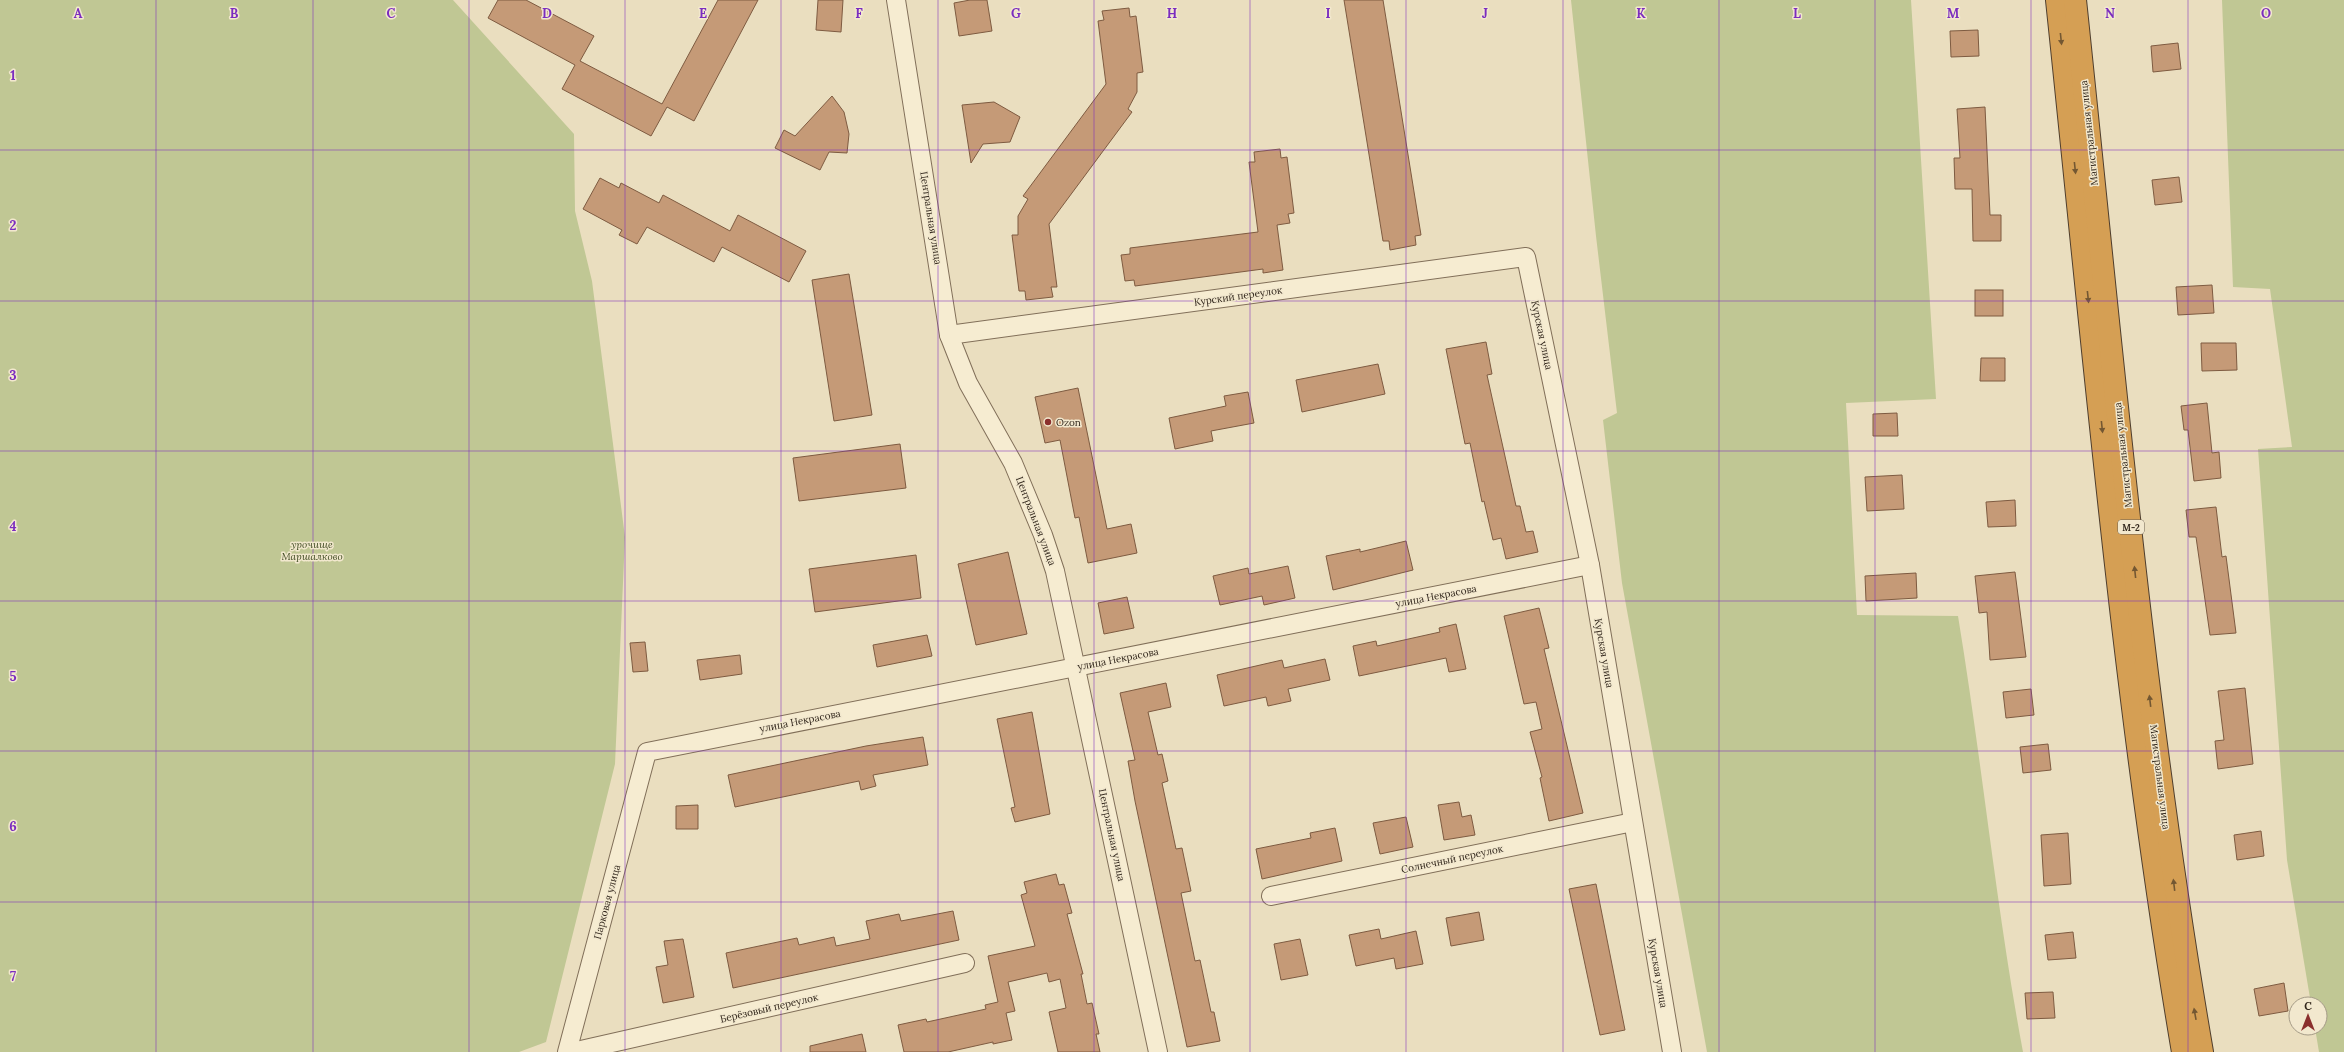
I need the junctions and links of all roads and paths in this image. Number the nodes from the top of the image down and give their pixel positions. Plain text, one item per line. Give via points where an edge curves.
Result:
1 (896, 0) edge
2 (2057, 0) edge
3 (2075, 0) edge
4 (1526, 257) joint
5 (949, 335) junction
6 (1590, 565) junction
7 (1077, 667) junction
8 (647, 752) joint
9 (1633, 822) junction
10 (1271, 896) dead end
11 (965, 963) dead end
12 (567, 1052) edge
13 (572, 1052) edge
14 (1158, 1052) edge
15 (1672, 1052) edge
16 (2184, 1052) edge
17 (2202, 1052) edge

1 - 5 street, Центральная улица
2 -> 16 highway, Магистральная улица / М-2 via 2128,673 2159,910
17 -> 3 highway, Магистральная улица / М-2 via 2177,907 2146,671
4 - 5 street, Курский переулок
4 - 6 street, Курская улица
5 - 7 street, Центральная улица via 968,383 1013,463 1043,535 1055,572
6 - 7 street, улица Некрасова
6 - 9 street, Курская улица
7 - 8 street, улица Некрасова
7 - 14 street, Центральная улица
8 - 12 street, Парковая улица
9 - 10 street, Солнечный переулок
9 - 15 street, Курская улица
11 - 13 street, Берёзовый переулок

